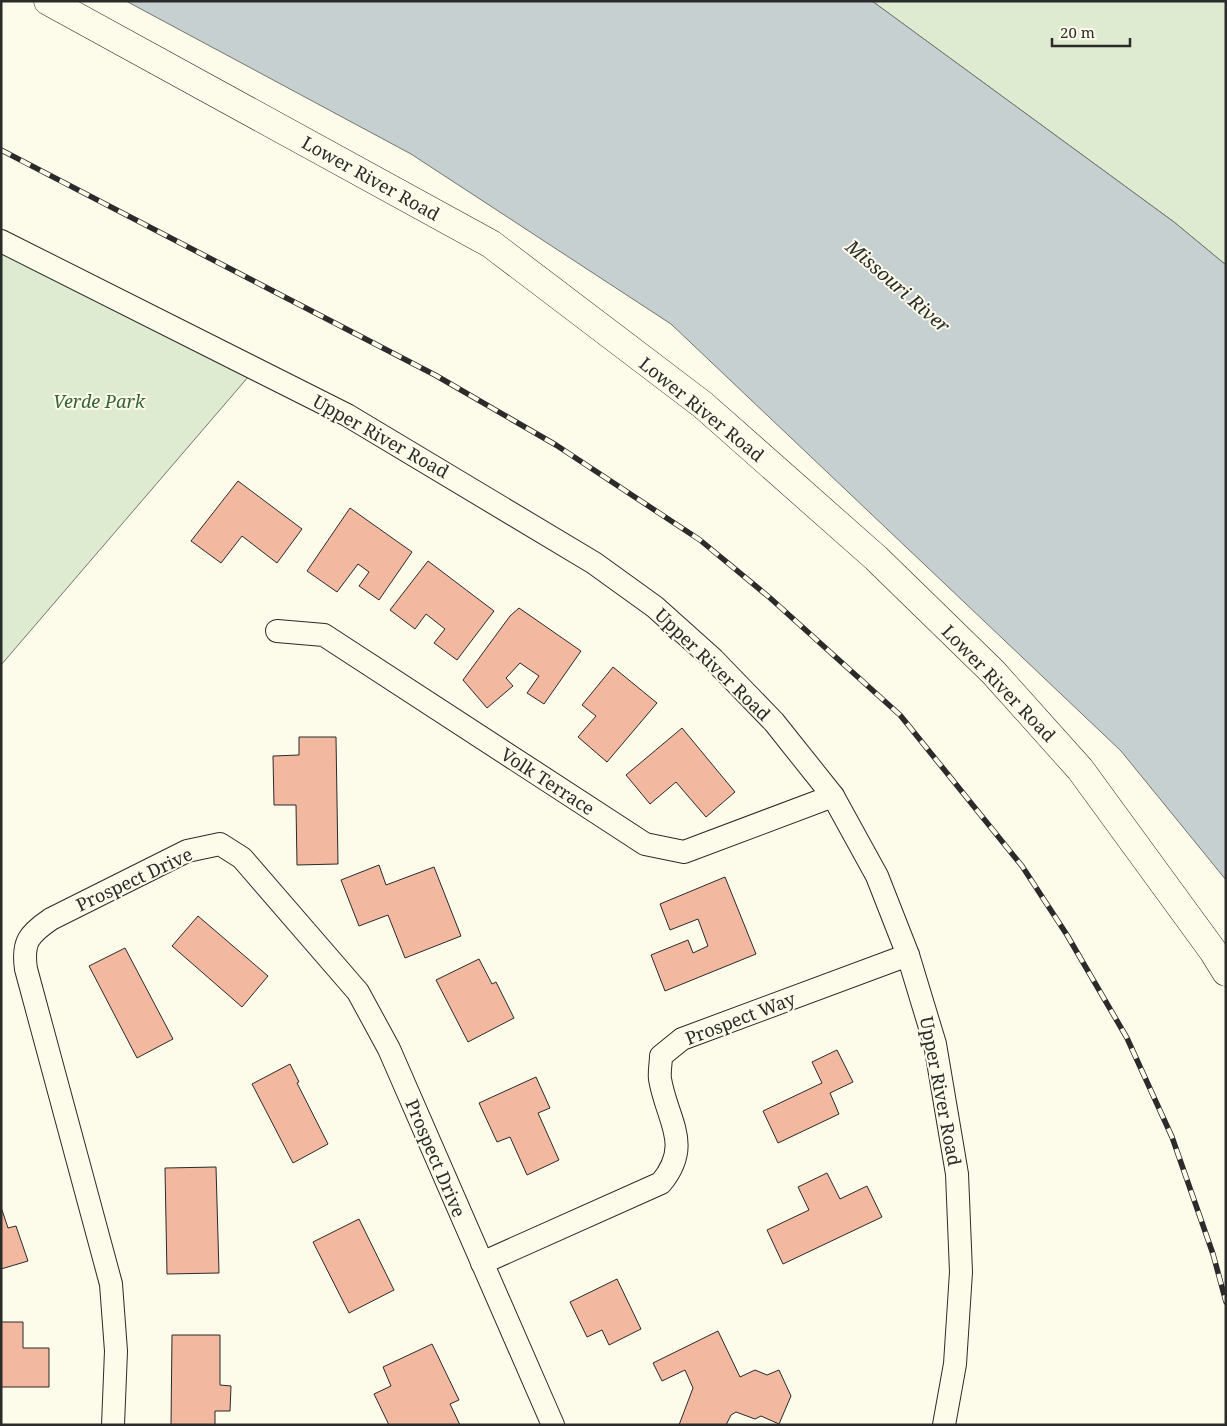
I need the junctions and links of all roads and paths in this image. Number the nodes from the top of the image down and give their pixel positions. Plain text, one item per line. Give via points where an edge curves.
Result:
1 (48, 1) edge
2 (1, 241) edge
3 (277, 631) dead end
4 (833, 796) junction
5 (908, 955) junction
6 (1226, 972) edge
7 (482, 1263) junction
8 (113, 1425) edge
9 (553, 1425) edge
10 (944, 1425) edge

1 - 6 street, Lower River Road via 491,244 703,406 876,558 993,672 1080,769
2 - 4 street, Upper River Road via 347,415 594,563 656,607 713,659 774,722
3 - 4 street, Volk Terrace via 324,635 644,844 684,852
4 - 5 street, Upper River Road via 877,876
5 - 7 street, Prospect Way via 682,1039 661,1056 660,1078 679,1145 672,1169 661,1183
5 - 10 street, Upper River Road via 935,1044 957,1174 961,1272 955,1364
7 - 8 street, Prospect Drive via 389,1049 358,992 242,858 220,844 187,851 51,919 33,932 24,950 111,1284 116,1351
7 - 9 street, Prospect Drive

